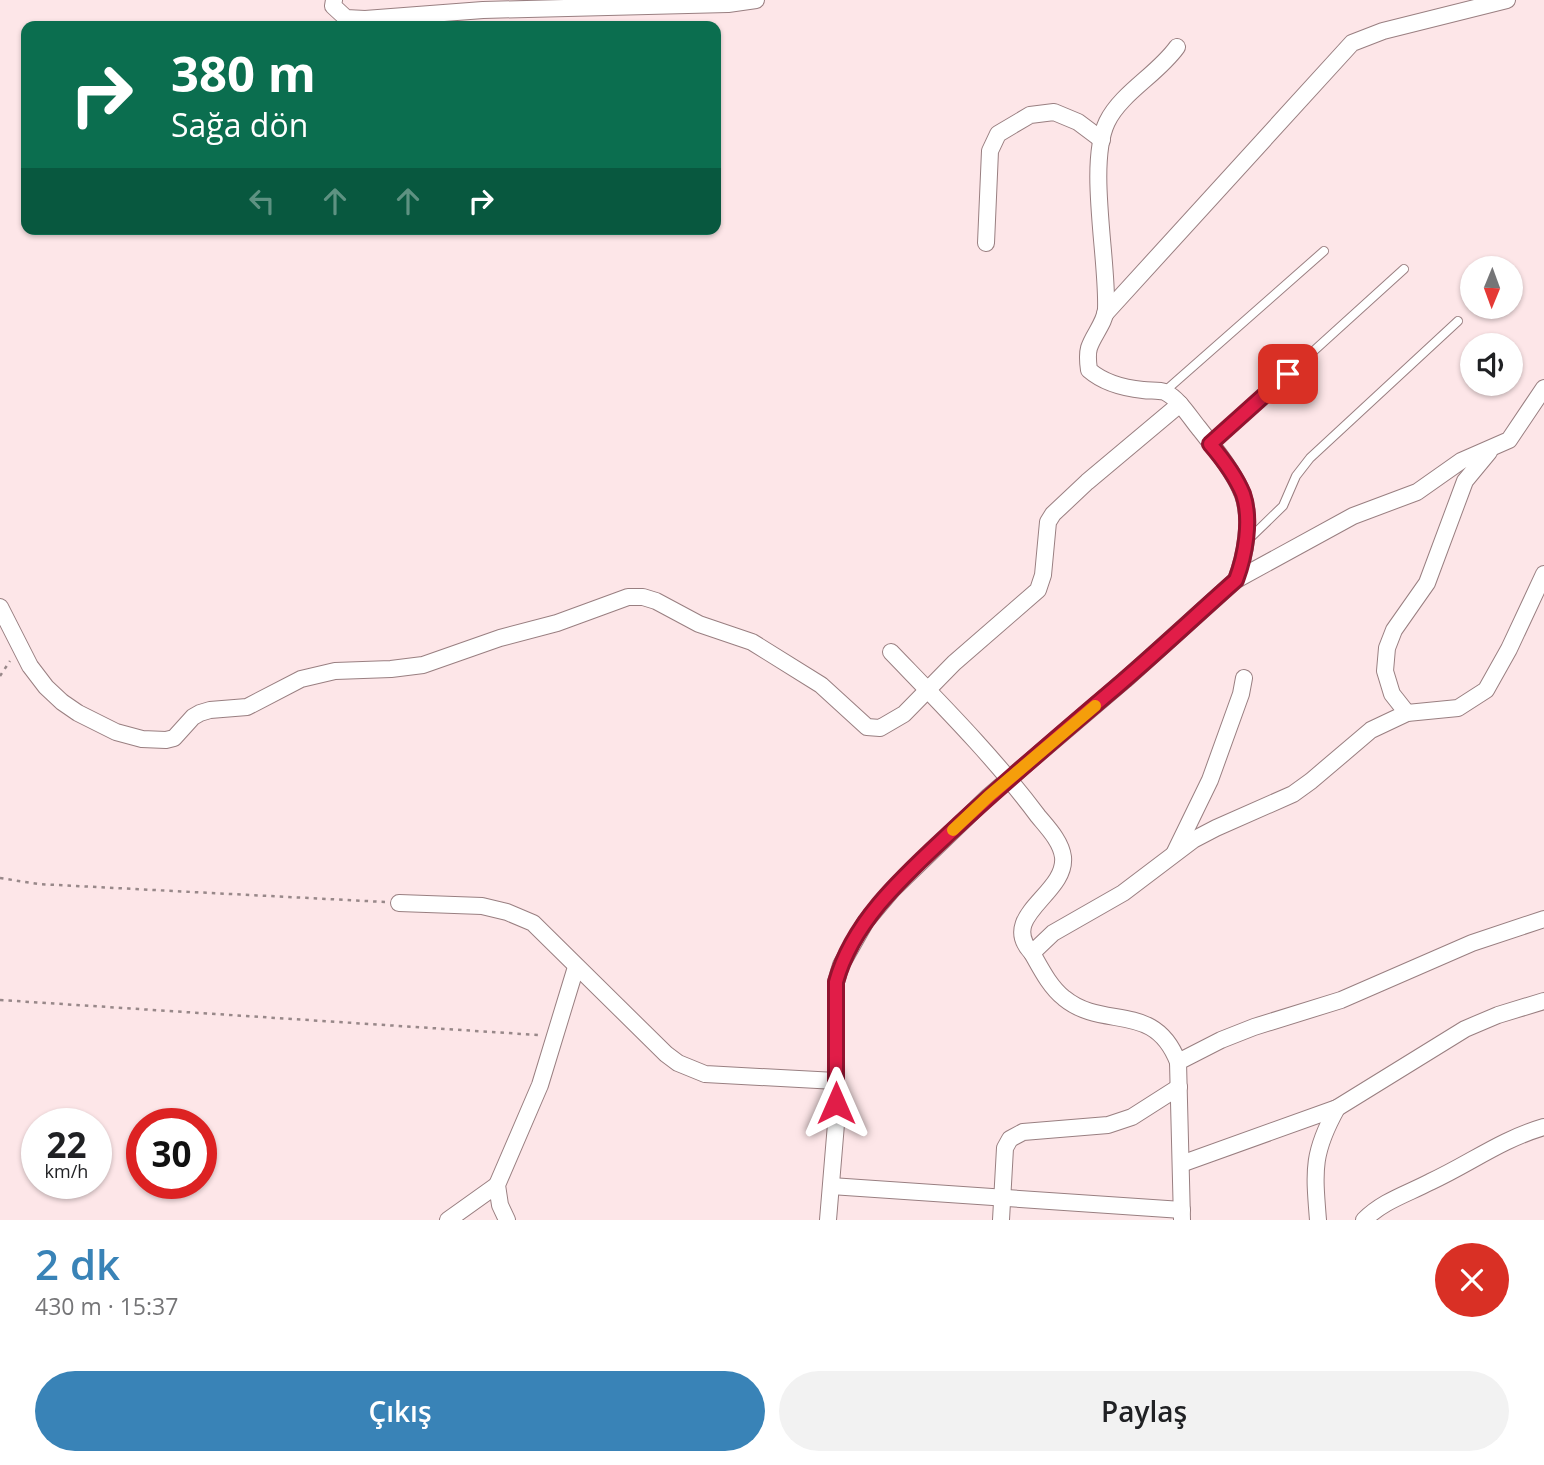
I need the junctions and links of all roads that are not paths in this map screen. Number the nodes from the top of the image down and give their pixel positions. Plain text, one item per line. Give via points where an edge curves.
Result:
1 (334, 0) edge
2 (756, 0) edge
3 (1507, 0) edge
4 (636, 3) edge
5 (487, 5) edge
6 (1177, 47) dead end
7 (1102, 140) junction
8 (985, 243) dead end
9 (1324, 251) dead end
10 (1405, 269) dead end
11 (1105, 314) junction
12 (1458, 321) dead end
13 (1544, 388) edge
14 (1164, 392) junction
15 (1180, 404) junction
16 (1210, 444) junction
17 (1491, 449) junction
18 (1244, 543) junction
19 (1544, 574) edge
20 (1236, 580) junction
21 (0, 607) edge
22 (891, 652) dead end
23 (1244, 678) dead end
24 (928, 690) junction
25 (1407, 713) junction
26 (1010, 778) junction
27 (1175, 852) junction
28 (399, 903) road end
29 (1544, 919) edge
30 (1032, 953) junction
31 (576, 967) junction
32 (1544, 1001) edge
33 (1178, 1062) junction
34 (836, 1081) junction
35 (1179, 1087) junction
36 (1337, 1108) junction
37 (1544, 1127) edge
38 (1181, 1164) junction
39 (497, 1185) junction
40 (831, 1186) junction
41 (1002, 1198) junction
42 (1182, 1215) edge
43 (449, 1220) edge
44 (506, 1220) edge
45 (828, 1220) edge
46 (1001, 1220) edge
47 (1318, 1220) edge
48 (1364, 1220) edge

1 - 5 street via 333,6 346,18 365,19
2 - 4 street
3 - 11 street via 1352,43
4 - 5 street
6 - 7 street via 1116,108
7 - 8 street via 1054,112 1030,115 998,134 990,151
7 - 11 street via 1099,187
9 - 14 lane
10 - 16 lane
11 - 14 street via 1087,352 1089,370 1114,385
12 - 18 lane via 1310,457 1283,506
13 - 17 street via 1509,440
14 - 15 street
15 - 16 street
15 - 24 street via 1053,514 1038,590
16 - 18 street via 1243,494
17 - 20 street via 1448,469 1417,492 1353,516
17 - 25 street via 1465,481 1427,583 1387,648 1385,671 1392,694
18 - 20 street
19 - 25 street via 1486,690 1458,708
20 - 26 street
21 - 24 street via 30,666 62,702 97,723 142,739 174,737 200,713 247,707 301,679 335,671 423,665 628,597 656,601 699,624 752,642 821,685 867,727 880,728 904,715
22 - 24 street
23 - 27 street via 1210,780
24 - 26 street
25 - 27 street via 1371,730 1293,794
26 - 30 street via 1056,840 1063,857 1052,885 1026,918 1021,932
26 - 34 street via 892,889 866,921 836,982
27 - 30 street via 1123,893 1053,933
28 - 31 street via 482,905 507,912 533,923
29 - 33 street via 1472,943 1341,1000 1221,1040
30 - 33 street via 1065,999 1084,1009 1157,1029
31 - 34 street via 666,1054 692,1070 722,1077
31 - 39 street via 540,1085
32 - 36 street via 1465,1029
33 - 35 street
34 - 40 street
35 - 38 street
35 - 41 street via 1132,1118 1108,1125 1023,1132 1010,1139 1005,1148
36 - 38 street
36 - 47 street via 1316,1152
37 - 48 street via 1492,1147 1377,1207
38 - 42 street
39 - 43 street
39 - 44 street
40 - 41 street
40 - 45 street
41 - 42 street
41 - 46 street

